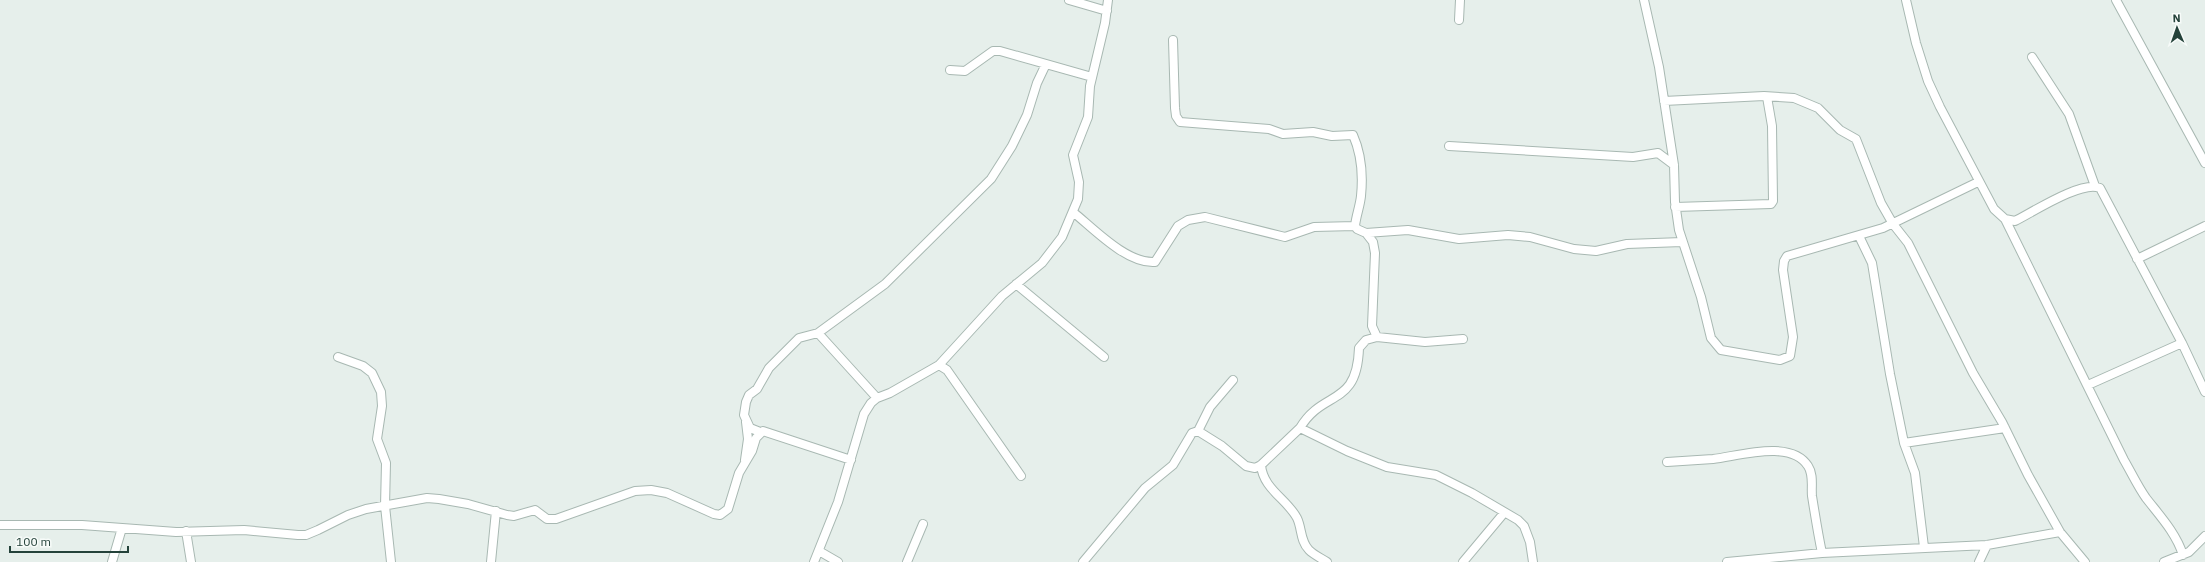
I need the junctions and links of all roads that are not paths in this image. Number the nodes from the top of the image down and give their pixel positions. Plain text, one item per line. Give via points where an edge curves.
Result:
1 (1069, 0) edge
2 (1108, 0) edge
3 (1460, 0) edge
4 (1644, 0) edge
5 (1906, 0) edge
6 (2116, 0) edge
7 (1106, 11) junction
8 (1459, 20) dead end
9 (1173, 40) dead end
10 (2032, 57) dead end
11 (1046, 64) junction
12 (950, 70) dead end
13 (1092, 77) junction
14 (1766, 97) junction
15 (1664, 101) junction
16 (1449, 146) dead end
17 (2205, 163) edge
18 (1674, 165) junction
19 (1978, 182) junction
20 (2095, 186) junction
21 (1676, 207) junction
22 (1073, 212) junction
23 (2004, 219) junction
24 (1893, 224) junction
25 (1355, 226) junction
26 (2205, 226) edge
27 (1366, 233) junction
28 (1859, 236) junction
29 (1682, 242) junction
30 (2137, 259) junction
31 (1016, 284) junction
32 (818, 333) junction
33 (1377, 337) junction
34 (1463, 339) dead end
35 (2182, 343) junction
36 (338, 357) dead end
37 (1104, 357) dead end
38 (939, 365) junction
39 (1233, 380) dead end
40 (2088, 385) junction
41 (2205, 392) edge
42 (877, 398) junction
43 (746, 421) junction
44 (1300, 428) junction
45 (2005, 428) junction
46 (1198, 431) junction
47 (760, 432) junction
48 (1904, 443) junction
49 (851, 460) junction
50 (1667, 462) dead end
51 (744, 463) junction
52 (1261, 465) junction
53 (1021, 476) dead end
54 (385, 506) junction
55 (496, 511) junction
56 (1504, 513) junction
57 (923, 524) dead end
58 (0, 525) edge
59 (122, 528) junction
60 (186, 531) junction
61 (2060, 532) junction
62 (2205, 536) edge
63 (1987, 545) junction
64 (1924, 548) junction
65 (819, 551) junction
66 (1822, 553) junction
67 (2183, 555) junction
68 (1764, 560) edge
69 (112, 562) edge
70 (191, 562) edge
71 (392, 562) edge
72 (492, 562) edge
73 (814, 562) edge
74 (838, 562) edge
75 (907, 562) edge
76 (1083, 562) edge
77 (1327, 562) edge
78 (1463, 562) edge
79 (1533, 562) edge
80 (1727, 562) edge
81 (1979, 562) edge
82 (2085, 562) edge
83 (2164, 562) edge

1 - 7 street
2 - 7 street
3 - 8 street
4 - 15 street
5 - 19 street via 1928,82
6 - 17 street
7 - 13 street
9 - 25 street via 1175,108 1180,122 1269,129 1283,134 1314,132 1332,136 1353,135 1358,145 1361,174 1361,195
10 - 20 street via 2069,114
11 - 12 street via 994,51 965,71
11 - 13 street
11 - 32 street via 1024,121 991,179 885,284
13 - 22 street via 1088,117 1073,155 1079,191
14 - 15 street
14 - 21 street via 1772,126 1771,204
14 - 24 street via 1794,98 1818,108 1840,130 1856,139 1881,203
15 - 18 street
16 - 18 street via 1634,157 1658,153
18 - 21 street
19 - 23 street via 1994,209
19 - 24 street
20 - 23 street via 2070,193 2015,221
20 - 30 street via 2103,191
21 - 29 street
22 - 25 street via 1116,247 1148,262 1155,262 1178,226 1188,220 1205,216 1285,237 1314,227
22 - 31 street via 1062,237 1042,263
23 - 40 street
24 - 28 street
24 - 45 street via 1908,242 1973,373
25 - 27 street
26 - 30 street
27 - 29 street via 1408,230 1459,239 1508,235 1596,251 1627,244
27 - 33 street via 1373,242 1375,253 1372,326
28 - 29 street via 1787,256 1784,261 1785,283 1793,337 1790,356 1780,360 1726,352 1715,344
28 - 48 street via 1872,263
30 - 35 street
31 - 37 street
31 - 38 street
32 - 42 street
32 - 43 street via 800,338 769,368 757,389 749,395 744,409
33 - 34 street via 1425,342
33 - 44 street via 1366,340 1359,348 1357,371 1344,392 1316,410
35 - 40 street
35 - 41 street
36 - 54 street via 363,366 372,373 381,392 378,439 386,463
38 - 42 street
38 - 53 street via 946,370
39 - 46 street via 1210,407
40 - 67 street via 2124,460 2146,498 2160,513
42 - 49 street via 864,414
43 - 47 street via 750,428
43 - 51 street via 748,439
44 - 52 street
44 - 56 street via 1387,467 1436,475
45 - 48 street
45 - 61 street
46 - 52 street via 1222,446 1246,466 1255,468
46 - 76 street via 1192,433 1173,465 1144,488
47 - 49 street via 769,432
47 - 51 street
48 - 64 street via 1915,474
49 - 65 street
50 - 66 street via 1770,451 1789,453 1802,459 1811,474
51 - 55 street via 728,509 720,515 667,493 651,490 635,491 556,519 547,519 534,510 514,516
52 - 77 street via 1267,484 1298,520 1308,550
54 - 55 street via 440,498
54 - 60 street via 348,515 306,535 244,530
54 - 71 street
55 - 72 street
56 - 78 street
56 - 79 street via 1518,520 1528,532
57 - 75 street
58 - 59 street via 82,525
59 - 60 street
59 - 69 street
60 - 70 street
61 - 63 street
61 - 82 street
62 - 67 street
63 - 64 street
63 - 81 street
64 - 66 street
65 - 73 street
65 - 74 street
66 - 68 street
67 - 83 street
68 - 80 street

